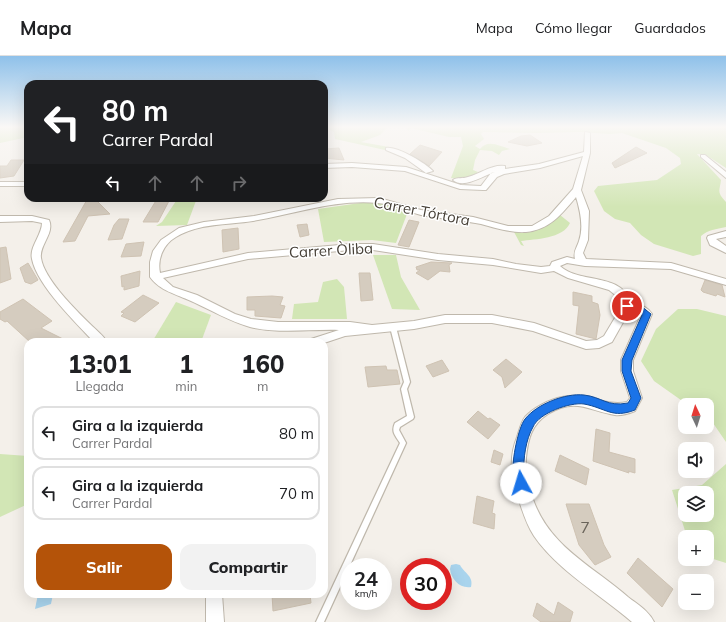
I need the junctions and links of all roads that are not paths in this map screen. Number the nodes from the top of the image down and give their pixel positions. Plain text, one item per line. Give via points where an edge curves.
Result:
1 (398, 153) edge
2 (587, 154) joint
3 (703, 156) dead end
4 (328, 166) edge
5 (516, 169) junction
6 (726, 176) edge
7 (0, 184) edge
8 (24, 184) edge
9 (577, 190) junction
10 (0, 219) edge
11 (726, 234) edge
12 (726, 250) edge
13 (585, 263) junction
14 (556, 268) junction
15 (155, 277) junction
16 (726, 282) edge
17 (627, 306) junction
18 (393, 327) junction
19 (371, 329) junction
20 (97, 338) edge
21 (327, 338) edge
22 (214, 598) edge
23 (215, 622) edge
24 (320, 622) edge
25 (644, 622) edge

1 - 5 street via 436,175 449,179 471,180 494,168
2 - 5 street via 540,166
2 - 9 street
3 - 6 street
4 - 5 street via 406,168 446,183 473,188 483,188 494,175
7 - 8 street
9 - 13 street via 585,211 584,240 578,253 579,258
9 - 15 street, Carrer Tórtora via 561,210 544,224 534,228 510,229 474,220 420,212 375,200 341,201 266,216 198,225 172,237 160,246 153,268
10 - 20 street via 32,218 46,222 36,258 43,274 61,301
11 - 12 street via 712,238 713,243
13 - 14 street via 567,260 555,264
13 - 16 street via 671,266
14 - 15 street, Carrer Òliba via 541,270 373,247 351,247 248,256
14 - 17 street via 568,276 609,287 621,293
15 - 19 street via 169,289 187,294 238,319 280,326 347,326
17 - 18 street via 608,339 599,344 586,345 534,327 492,319 445,319
17 - 25 street via 638,308 647,314 627,360 627,371 636,398 631,407 616,410 584,400 562,402 544,410 529,422 521,444 518,472 527,504 539,530 566,560 616,597
18 - 19 street
18 - 24 lane via 407,382 404,389 411,417 397,425 396,430 403,443
19 - 21 street via 345,332
22 - 23 street

